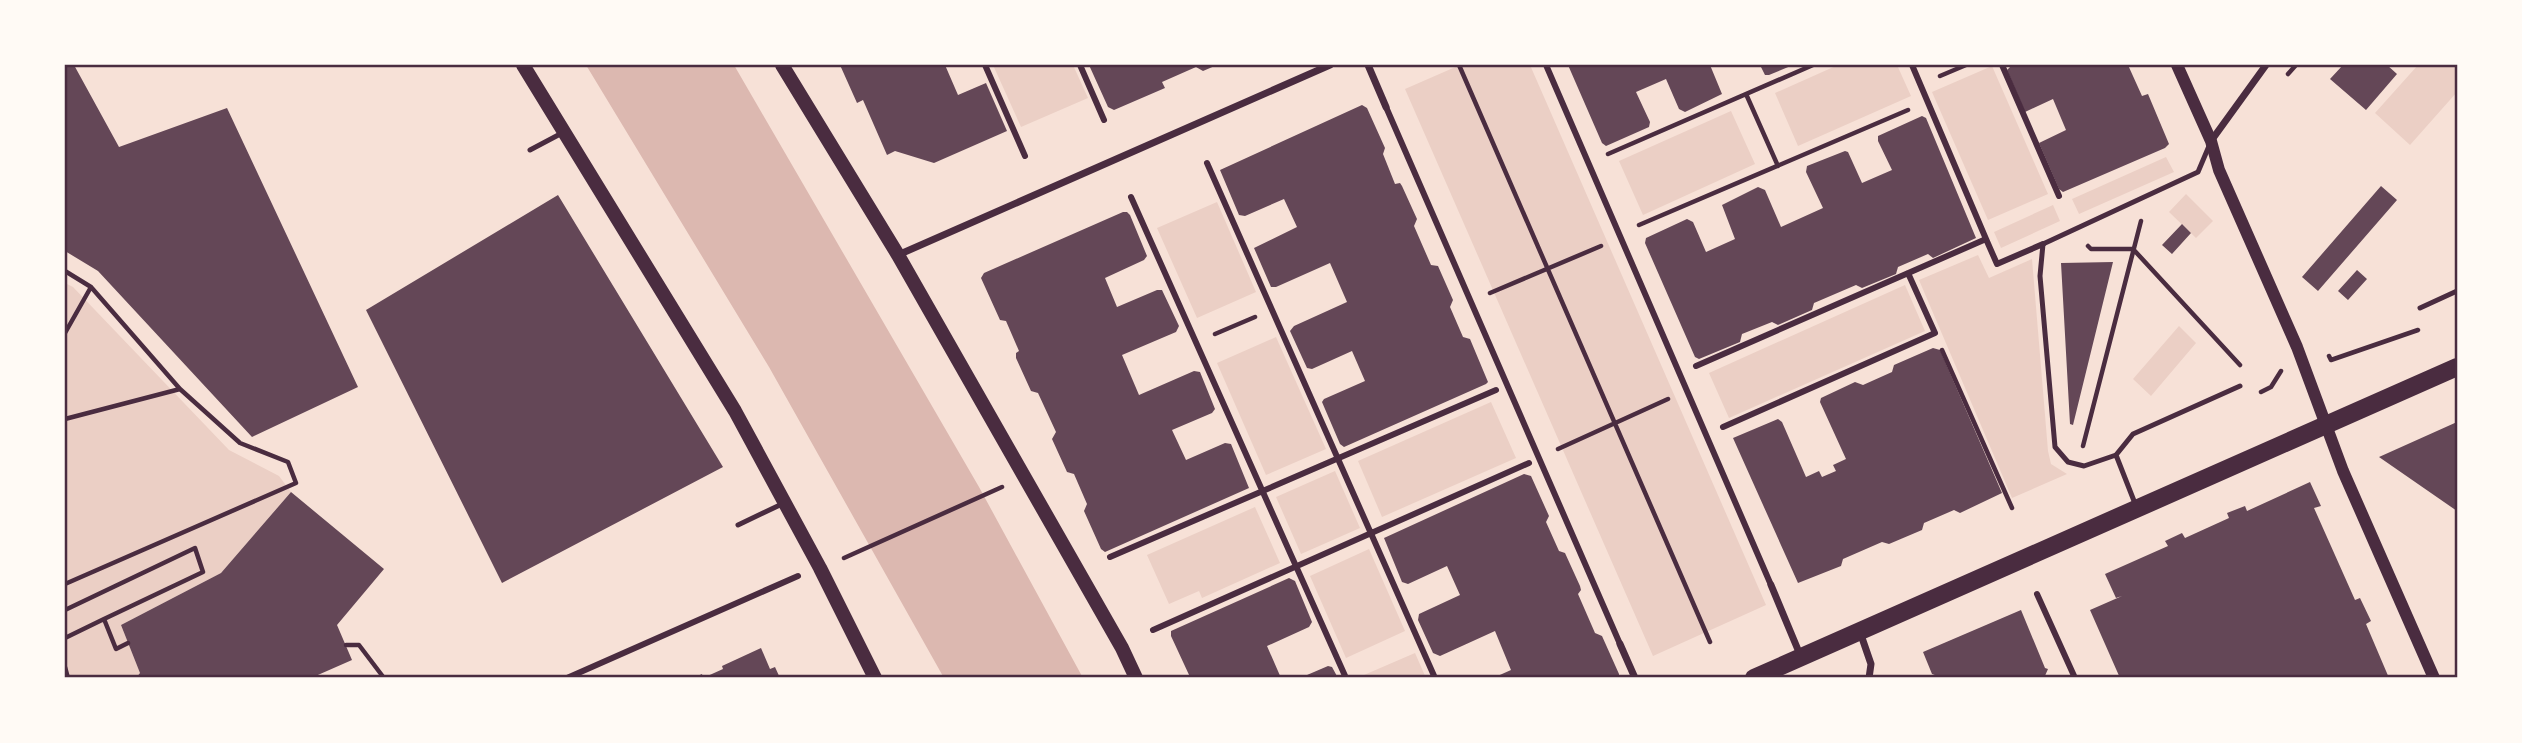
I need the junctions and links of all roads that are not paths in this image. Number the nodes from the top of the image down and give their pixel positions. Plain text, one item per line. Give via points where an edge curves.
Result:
1 (523, 65) edge
2 (782, 65) edge
3 (985, 65) edge
4 (1080, 65) edge
5 (1330, 65) edge
6 (1368, 65) edge
7 (1546, 65) edge
8 (1912, 65) edge
9 (2001, 65) edge
10 (2177, 65) edge
11 (2266, 65) edge
12 (1386, 107) joint
13 (1104, 120) dead end
14 (564, 132) junction
15 (2211, 141) junction
16 (530, 150) dead end
17 (1024, 156) dead end
18 (1207, 163) dead end
19 (1131, 197) dead end
20 (2059, 197) dead end
21 (1986, 239) junction
22 (2043, 244) junction
23 (898, 255) junction
24 (1908, 273) junction
25 (2457, 291) edge
26 (2420, 308) dead end
27 (1696, 366) dead end
28 (2457, 367) edge
29 (2240, 386) dead end
30 (1496, 390) dead end
31 (2326, 425) junction
32 (1723, 427) dead end
33 (2116, 455) junction
34 (1338, 459) junction
35 (1529, 463) dead end
36 (1262, 491) junction
37 (785, 502) junction
38 (2137, 509) junction
39 (738, 525) dead end
40 (1371, 533) junction
41 (1110, 557) dead end
42 (1296, 567) junction
43 (798, 576) dead end
44 (1770, 585) joint
45 (2037, 594) dead end
46 (1153, 630) dead end
47 (1860, 632) junction
48 (1620, 644) joint
49 (1801, 657) junction
50 (1764, 676) edge
51 (568, 678) edge
52 (875, 678) edge
53 (1136, 678) edge
54 (1346, 678) edge
55 (1435, 678) edge
56 (1634, 678) edge
57 (1869, 678) edge
58 (2075, 678) edge
59 (2434, 678) edge

1 - 14 main road
2 - 23 main road
3 - 17 street
4 - 13 street
5 - 23 street
6 - 12 street
7 - 44 street
8 - 21 street
9 - 20 street
10 - 15 street
11 - 15 street
12 - 48 street
14 - 16 lane
14 - 37 main road via 735,411
15 - 22 lane via 2198,172
15 - 31 street via 2218,170 2302,359
18 - 34 street
19 - 36 street
21 - 22 street via 1997,264
21 - 24 street
22 - 33 lane via 2040,276 2055,447 2068,462 2084,466
23 - 53 main road
24 - 27 street
24 - 32 street via 1935,334
25 - 26 lane
28 - 31 main road
29 - 33 lane via 2133,434
30 - 34 street
31 - 38 main road
31 - 59 street
33 - 38 lane
34 - 36 street
34 - 40 street
35 - 40 street
36 - 41 street
36 - 42 street
37 - 39 lane
37 - 52 main road
38 - 47 main road
40 - 42 street
40 - 55 street
42 - 46 street
42 - 54 street
43 - 51 street
44 - 49 street
45 - 58 street
47 - 49 main road
47 - 57 street via 1871,664
48 - 56 street
49 - 50 main road

